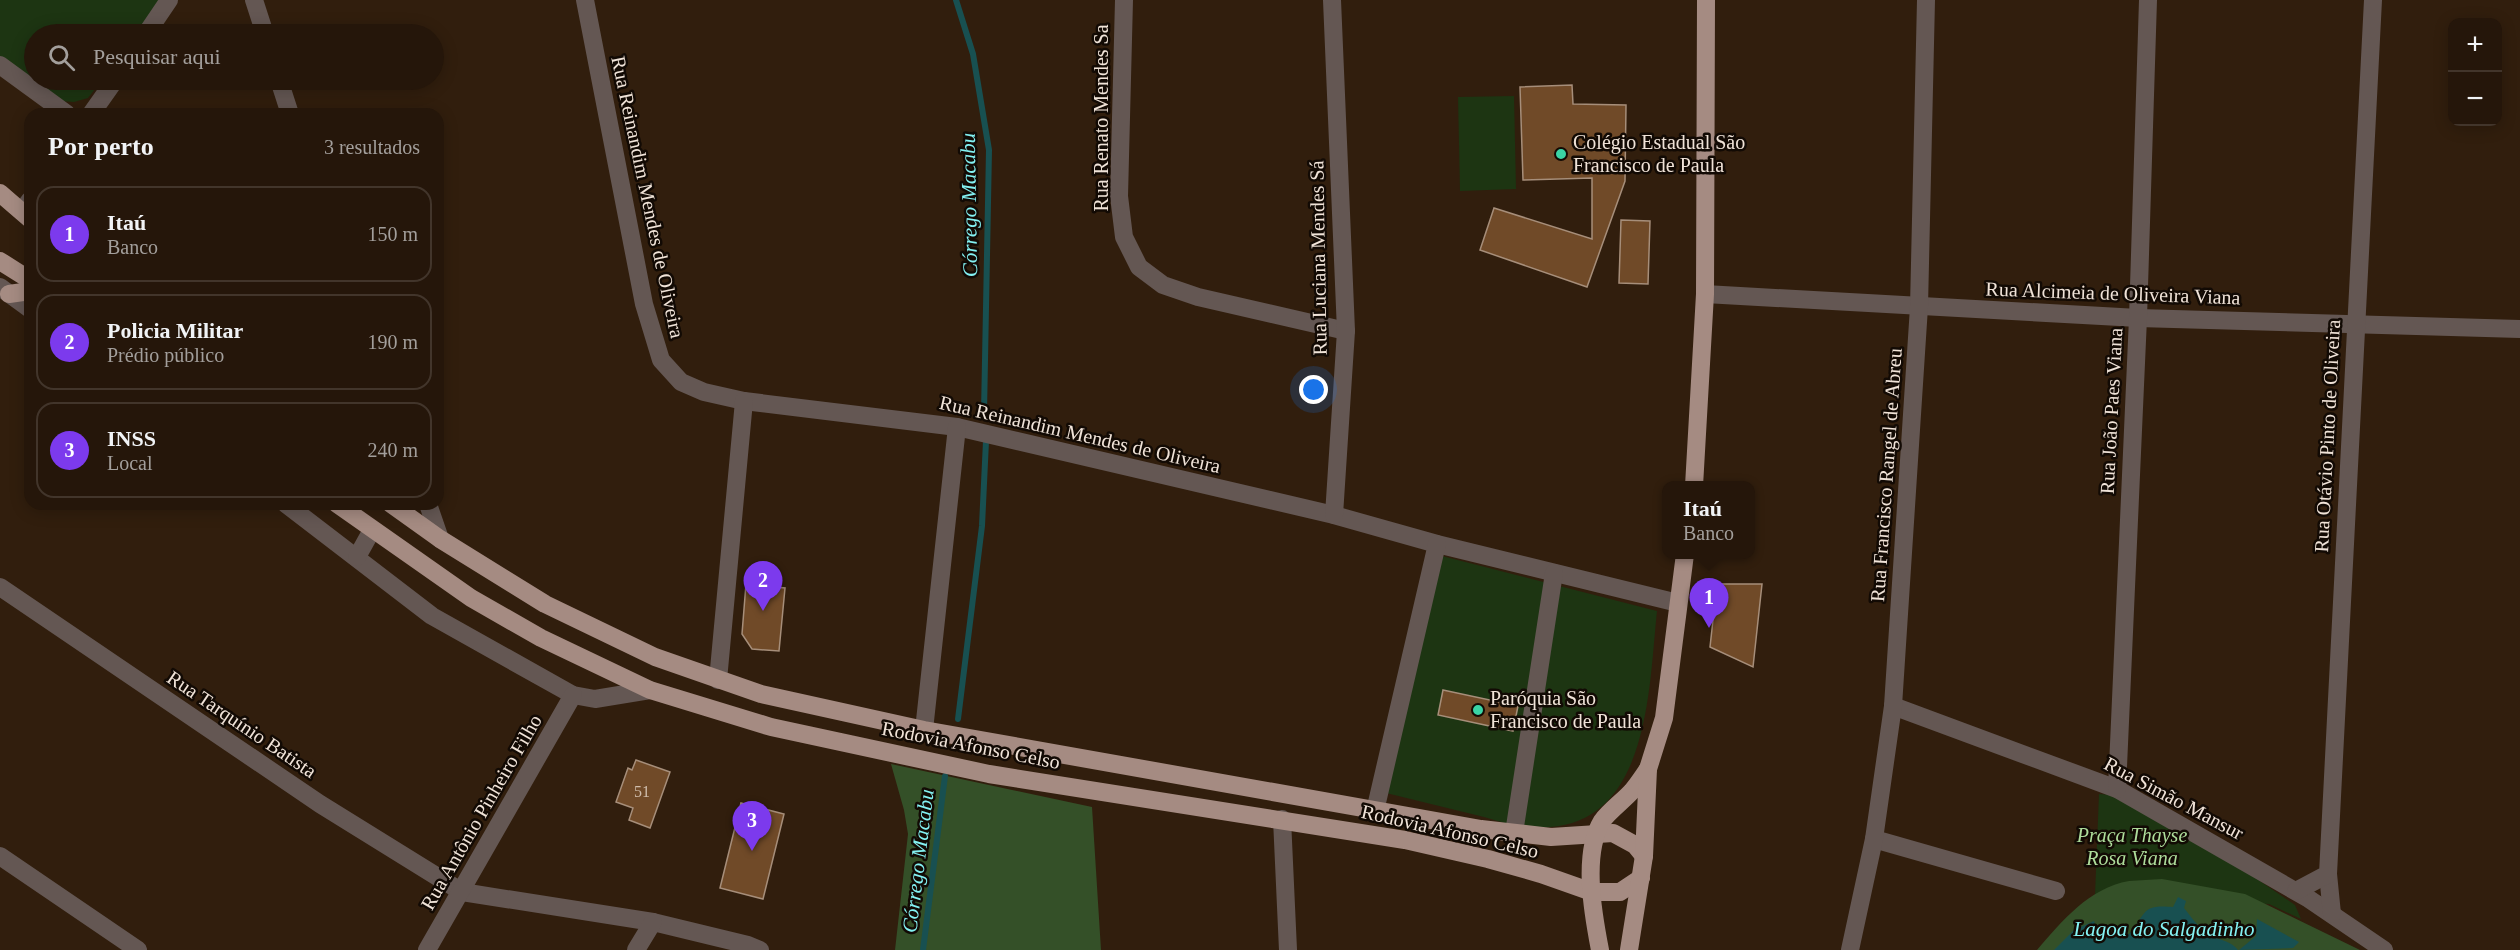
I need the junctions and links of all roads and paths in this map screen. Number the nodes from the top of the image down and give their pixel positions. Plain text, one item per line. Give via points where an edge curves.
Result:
1 (169, 0) edge
2 (254, 0) edge
3 (585, 0) edge
4 (1124, 0) edge
5 (1332, 0) edge
6 (1706, 0) edge
7 (1926, 0) edge
8 (2148, 0) edge
9 (2373, 0) edge
10 (153, 24) edge
11 (262, 24) edge
12 (0, 65) edge
13 (24, 83) edge
14 (34, 90) edge
15 (108, 90) edge
16 (282, 90) edge
17 (59, 108) edge
18 (95, 108) edge
19 (288, 108) edge
20 (0, 193) edge
21 (24, 208) edge
22 (0, 261) edge
23 (24, 276) edge
24 (24, 292) edge
25 (1705, 294) junction
26 (3, 296) edge
27 (24, 306) edge
28 (1919, 307) junction
29 (2138, 318) junction
30 (2355, 323) junction
31 (2520, 329) edge
32 (1346, 331) junction
33 (744, 400) junction
34 (957, 427) junction
35 (1694, 481) edge
36 (294, 510) edge
37 (345, 510) edge
38 (399, 510) edge
39 (430, 510) edge
40 (1334, 515) junction
41 (372, 530) junction
42 (440, 539) junction
43 (1437, 544) junction
44 (357, 557) junction
45 (1684, 559) edge
46 (1554, 573) junction
47 (0, 587) edge
48 (1678, 603) junction
49 (718, 680) junction
50 (650, 690) junction
51 (573, 695) junction
52 (1893, 706) junction
53 (924, 730) junction
54 (1648, 769) junction
55 (2117, 789) junction
56 (1375, 811) junction
57 (1282, 819) junction
58 (1514, 833) junction
59 (1597, 833) junction
60 (1874, 839) junction
61 (0, 856) edge
62 (1644, 856) junction
63 (2328, 874) junction
64 (1641, 878) junction
65 (2056, 891) dead end
66 (2296, 891) junction
67 (462, 892) junction
68 (1592, 892) junction
69 (2332, 914) junction
70 (653, 922) junction
71 (138, 950) edge
72 (427, 950) edge
73 (636, 950) edge
74 (760, 950) edge
75 (1288, 950) edge
76 (1600, 950) edge
77 (1629, 950) edge
78 (1850, 950) edge
79 (2384, 950) edge

1 - 10 street
2 - 11 street
3 - 33 street, Rua Reinandim Mendes de Oliveira via 644,304 661,360 681,382 704,392
4 - 32 street, Rua Renato Mendes Sa via 1119,196 1124,237 1139,267 1163,285 1198,297
5 - 32 street, Rua Luciana Mendes Sá
6 - 25 main road
7 - 28 street, Rua Francisco Rangel de Abreu
8 - 29 street, Rua João Paes Viana
9 - 30 street, Rua Otávio Pinto de Oliveira
12 - 13 street
14 - 17 street
15 - 18 street
16 - 19 street
20 - 21 main road
22 - 23 main road
24 - 26 main road
25 - 28 street, Rua Alcimeia de Oliveira Viana
25 - 35 main road
26 - 27 street
28 - 29 street, Rua Alcimeia de Oliveira Viana
28 - 52 street, Rua Francisco Rangel de Abreu
29 - 30 street, Rua Alcimeia de Oliveira Viana
29 - 55 street, Rua João Paes Viana
30 - 31 street, Rua Alcimeia de Oliveira Viana
30 - 63 street, Rua Otávio Pinto de Oliveira
32 - 40 street, Rua Luciana Mendes Sá
33 - 34 street, Rua Reinandim Mendes de Oliveira
33 - 49 street
34 - 40 street, Rua Reinandim Mendes de Oliveira
34 - 53 street
36 - 44 street
37 - 41 main road, Rodovia Afonso Celso
38 - 42 main road, Rodovia Afonso Celso
39 - 42 street
40 - 43 street, Rua Reinandim Mendes de Oliveira
41 - 44 street
41 - 50 main road, Rodovia Afonso Celso via 471,598 541,638
42 - 49 main road, Rodovia Afonso Celso via 545,604 655,657
43 - 46 street, Rua Reinandim Mendes de Oliveira
43 - 56 street
44 - 51 street via 432,616
45 - 48 main road
46 - 48 street, Rua Reinandim Mendes de Oliveira
46 - 58 street
47 - 67 street, Rua Tarquínio Batista via 320,804
48 - 54 main road via 1664,717
49 - 53 main road, Rodovia Afonso Celso
50 - 51 street via 595,699
50 - 57 main road, Rodovia Afonso Celso via 771,727 989,774
51 - 67 street, Rua Antônio Pinheiro Filho
52 - 55 street, Rua Simão Mansur
52 - 60 street, Rua Francisco Rangel de Abreu
53 - 56 main road, Rodovia Afonso Celso
54 - 59 main road
54 - 62 main road
55 - 66 street, Rua Simão Mansur
56 - 58 main road, Rodovia Afonso Celso
57 - 68 main road, Rodovia Afonso Celso via 1488,859
57 - 75 street
58 - 59 main road, Rodovia Afonso Celso via 1551,837
59 - 62 main road, Rodovia Afonso Celso via 1624,838
59 - 68 main road
60 - 65 street
60 - 78 street, Rua Francisco Rangel de Abreu
61 - 71 street
62 - 64 main road
63 - 66 street
63 - 69 street, Rua Otávio Pinto de Oliveira
64 - 68 main road, Rodovia Afonso Celso via 1620,892
64 - 77 main road
66 - 69 street, Rua Simão Mansur
67 - 70 street
67 - 72 street, Rua Antônio Pinheiro Filho
68 - 76 main road
69 - 79 street, Rua Simão Mansur
70 - 73 street
70 - 74 street

